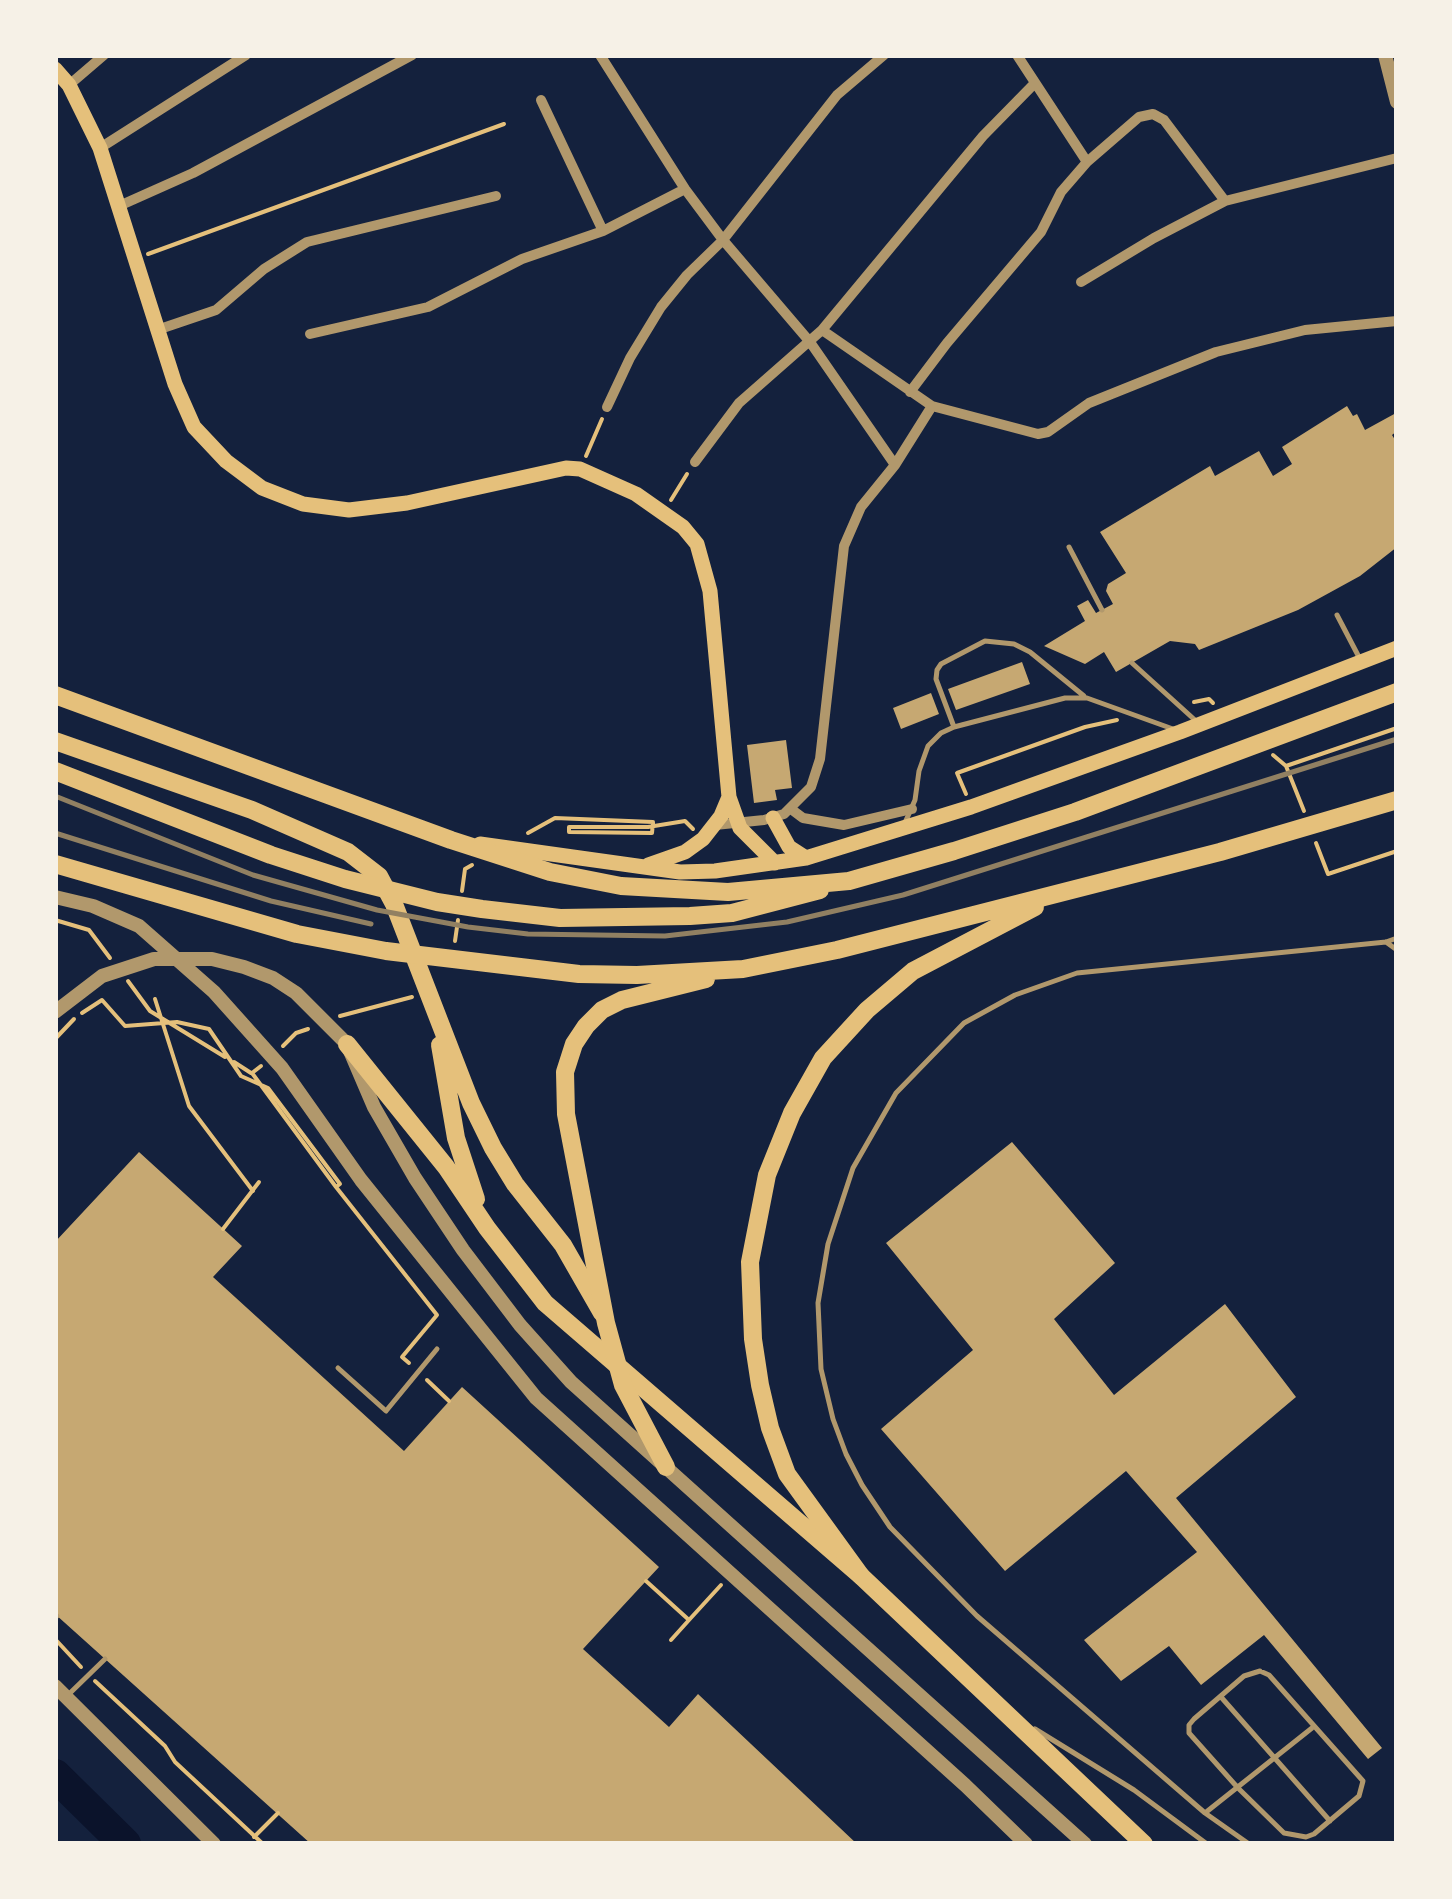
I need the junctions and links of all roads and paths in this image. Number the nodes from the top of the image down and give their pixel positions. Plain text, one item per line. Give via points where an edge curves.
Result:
1 (104, 55) edge
2 (246, 55) edge
3 (412, 55) edge
4 (600, 55) edge
5 (884, 55) edge
6 (1018, 55) edge
7 (1384, 55) edge
8 (55, 69) edge
9 (1034, 84) junction
10 (69, 85) junction
11 (541, 100) dead end
12 (1397, 102) edge
13 (504, 124) dead end
14 (100, 148) junction
15 (1397, 158) edge
16 (1087, 162) junction
17 (685, 188) junction
18 (496, 196) dead end
19 (1226, 201) junction
20 (119, 206) junction
21 (603, 231) junction
22 (723, 240) junction
23 (134, 258) junction
24 (1081, 282) dead end
25 (1397, 321) edge
26 (157, 330) junction
27 (822, 330) junction
28 (310, 334) dead end
29 (810, 342) junction
30 (910, 392) junction
31 (932, 406) junction
32 (607, 407) joint
33 (695, 462) joint
34 (896, 465) junction
35 (580, 469) junction
36 (664, 512) junction
37 (1069, 547) dead end
38 (1102, 610) dead end
39 (1337, 615) dead end
40 (1397, 648) edge
41 (1362, 662) junction
42 (1132, 663) dead end
43 (1397, 692) edge
44 (55, 695) edge
45 (1087, 698) junction
46 (1199, 724) junction
47 (954, 727) junction
48 (1397, 728) edge
49 (1180, 732) junction
50 (55, 741) edge
51 (1286, 766) dead end
52 (55, 771) edge
53 (729, 798) junction
54 (1397, 800) edge
55 (791, 808) junction
56 (912, 809) junction
57 (772, 818) junction
58 (738, 824) junction
59 (715, 825) junction
60 (648, 828) dead end
61 (901, 830) junction
62 (703, 839) junction
63 (450, 840) junction
64 (1397, 851) edge
65 (806, 858) junction
66 (776, 863) junction
67 (55, 868) edge
68 (639, 868) junction
69 (1328, 874) dead end
70 (850, 881) junction
71 (1062, 893) junction
72 (55, 897) edge
73 (55, 920) edge
74 (1397, 938) edge
75 (1386, 942) junction
76 (1397, 950) edge
77 (743, 970) junction
78 (155, 999) dead end
79 (431, 999) junction
80 (55, 1012) edge
81 (164, 1024) junction
82 (55, 1038) edge
83 (347, 1044) junction
84 (252, 1073) dead end
85 (260, 1182) dead end
86 (252, 1192) junction
87 (487, 1228) junction
88 (223, 1229) dead end
89 (606, 1322) junction
90 (437, 1349) dead end
91 (402, 1357) dead end
92 (338, 1368) dead end
93 (666, 1467) junction
94 (861, 1576) junction
95 (646, 1581) dead end
96 (721, 1585) dead end
97 (689, 1620) junction
98 (55, 1639) edge
99 (671, 1640) dead end
100 (105, 1659) dead end
101 (90, 1676) junction
102 (60, 1691) edge
103 (1221, 1697) junction
104 (1002, 1710) junction
105 (1312, 1728) junction
106 (1276, 1757) junction
107 (1238, 1788) junction
108 (278, 1812) dead end
109 (1206, 1813) junction
110 (1330, 1821) junction
111 (254, 1838) junction
112 (214, 1844) edge
113 (263, 1844) edge
114 (1026, 1844) edge
115 (1084, 1844) edge
116 (1144, 1844) edge
117 (1206, 1844) edge
118 (1250, 1844) edge

1 - 10 street
2 - 14 street
3 - 20 street via 194,173
4 - 17 street
5 - 22 street via 837,94
6 - 9 street
7 - 12 street
8 - 10 main road
9 - 16 street
9 - 27 street
10 - 14 main road
11 - 21 street
13 - 23 path
14 - 20 main road
15 - 19 street
16 - 19 street via 1139,117 1153,114
16 - 30 street via 1061,192 1041,232
17 - 21 street
17 - 22 street
18 - 26 street via 308,242 216,310
19 - 24 street
20 - 23 main road
21 - 28 street via 522,260 428,307
22 - 29 street
22 - 32 street via 660,307
23 - 26 main road
25 - 31 street via 1305,330 1216,352 1089,403 1038,434
26 - 35 main road via 194,426 262,488 303,504 349,510 407,503
27 - 29 street
27 - 30 street
29 - 33 street via 739,403
29 - 34 street
30 - 31 street
31 - 34 street
32 - 35 path
33 - 36 path
34 - 55 street via 861,507 844,546 817,775
35 - 36 main road
36 - 53 main road via 696,544 710,592
37 - 38 lane
39 - 41 lane
40 - 41 main road
41 - 46 main road
42 - 46 lane
43 - 70 main road via 1075,812
44 - 63 main road
45 - 47 lane
45 - 47 lane via 1030,652 985,641 938,670
45 - 49 lane
46 - 49 main road
47 - 56 lane via 928,746
48 - 51 path
49 - 61 main road
50 - 79 main road via 252,810 359,860 386,887
52 - 70 main road via 345,879 482,909 560,918 732,913
53 - 58 main road
53 - 59 main road
54 - 71 main road
55 - 56 street via 803,818 844,826
55 - 57 street
56 - 61 lane
57 - 58 street
57 - 65 main road via 788,848
58 - 59 street
58 - 66 main road
59 - 62 main road
60 - 62 path via 685,821
61 - 65 main road
62 - 68 main road
63 - 68 main road
63 - 70 main road via 620,886 728,892
64 - 69 path
65 - 66 main road
66 - 68 main road via 715,871
67 - 77 main road via 297,934 386,951 598,974
71 - 77 main road
71 - 94 main road via 913,971 867,1010 823,1058 767,1175 750,1262 760,1386 787,1474
72 - 114 street via 118,915 170,950 214,992 282,1068 536,1398
73 - 84 path via 89,930 150,1010
74 - 75 lane
75 - 76 lane
75 - 109 lane via 1077,973 1015,995 964,1023 896,1093 853,1168 828,1244 818,1303 821,1369 833,1420 862,1485 890,1527 977,1616
77 - 89 main road via 622,1000 602,1010 574,1044 565,1072 566,1114
78 - 81 path
79 - 87 main road via 456,1138
79 - 89 main road via 493,1148 563,1245
80 - 83 street via 102,976 127,966 154,958 212,959 273,978
81 - 82 path via 125,1026 102,1000
81 - 86 path via 189,1106
81 - 91 path via 209,1028 242,1076 268,1088 438,1315
83 - 87 main road
83 - 93 street via 415,1178 520,1325
85 - 86 path
86 - 88 path
87 - 94 main road via 568,1325
89 - 93 main road via 623,1385
90 - 92 lane via 386,1411
93 - 115 street
94 - 104 main road
95 - 97 path
96 - 97 path
97 - 99 path
98 - 101 path
100 - 101 lane
101 - 102 lane
101 - 111 path
102 - 112 street
103 - 105 lane via 1260,1670
103 - 106 lane
103 - 107 lane via 1194,1718 1189,1733
104 - 116 main road
104 - 117 lane via 1134,1790
105 - 106 lane
105 - 110 lane via 1363,1782 1359,1796
106 - 107 lane
106 - 110 lane
107 - 109 lane
107 - 110 lane via 1295,1837 1314,1834
108 - 111 path
109 - 118 lane
111 - 113 path

